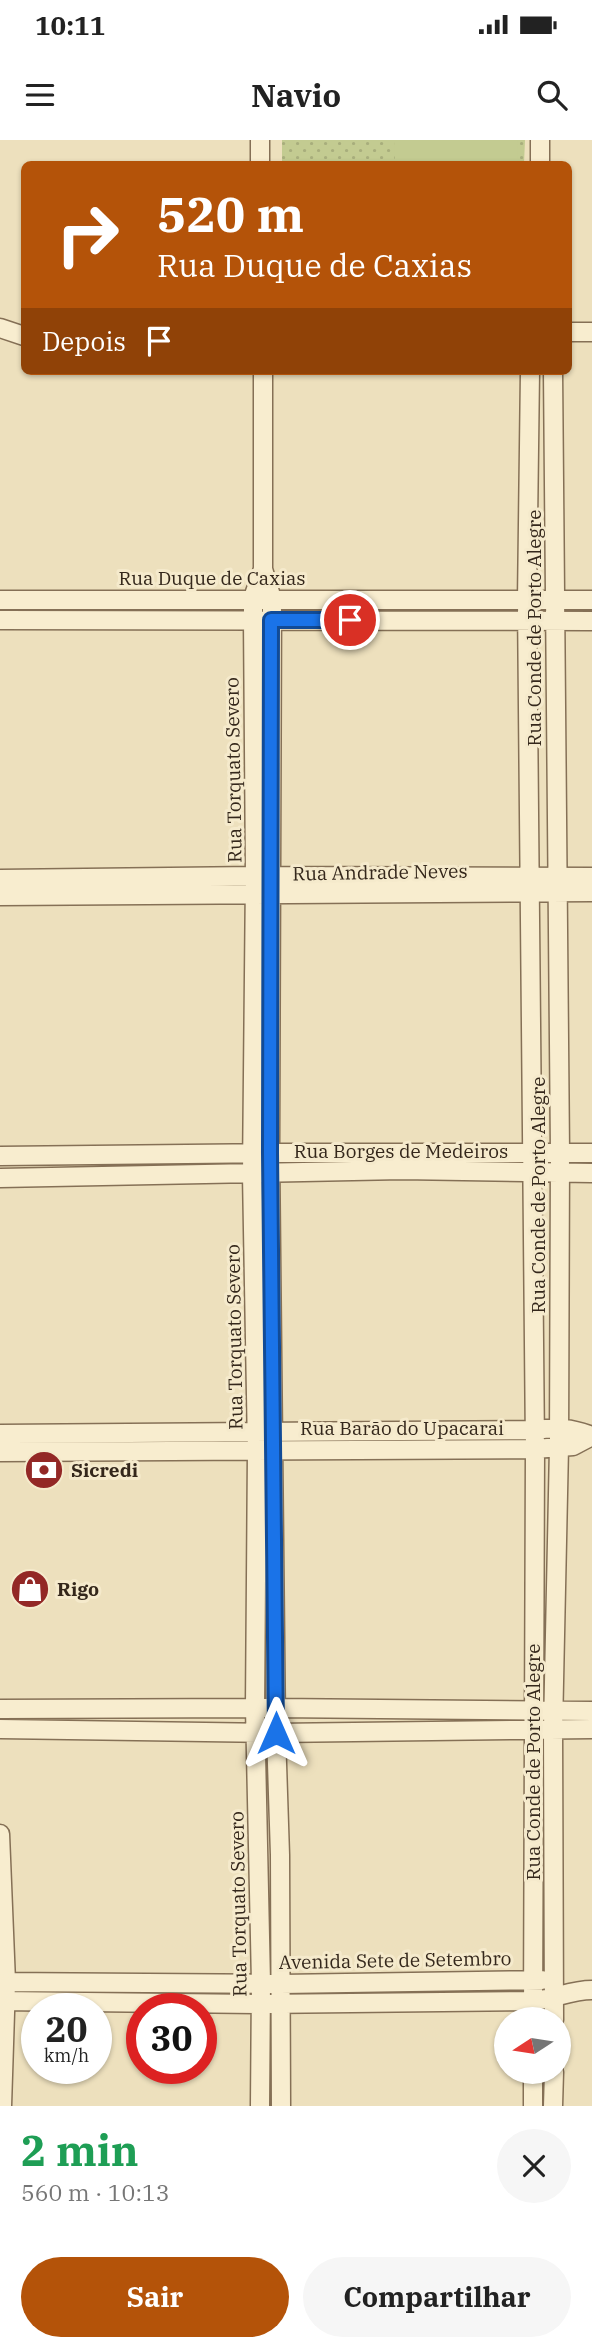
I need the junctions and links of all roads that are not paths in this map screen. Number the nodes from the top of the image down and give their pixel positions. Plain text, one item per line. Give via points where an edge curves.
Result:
1 (260, 140) edge
2 (540, 140) edge
3 (260, 161) edge
4 (540, 161) edge
5 (0, 328) edge
6 (572, 332) edge
7 (592, 332) edge
8 (21, 334) edge
9 (21, 336) edge
10 (0, 342) edge
11 (262, 375) edge
12 (530, 375) edge
13 (554, 375) edge
14 (528, 479) junction
15 (554, 480) junction
16 (263, 569) junction
17 (253, 598) junction
18 (124, 599) junction
19 (272, 599) junction
20 (0, 600) edge
21 (402, 600) junction
22 (555, 600) junction
23 (592, 600) edge
24 (527, 601) junction
25 (253, 619) junction
26 (0, 620) edge
27 (125, 620) junction
28 (271, 620) junction
29 (402, 620) junction
30 (528, 621) junction
31 (555, 621) junction
32 (592, 621) edge
33 (529, 745) junction
34 (556, 746) junction
35 (272, 750) junction
36 (254, 751) junction
37 (592, 877) edge
38 (0, 879) edge
39 (263, 885) junction
40 (530, 885) junction
41 (557, 885) junction
42 (127, 886) junction
43 (592, 892) edge
44 (0, 896) edge
45 (532, 1019) junction
46 (558, 1020) junction
47 (533, 1152) junction
48 (261, 1153) junction
49 (332, 1153) junction
50 (560, 1153) junction
51 (592, 1153) edge
52 (0, 1156) edge
53 (401, 1161) junction
54 (333, 1172) junction
55 (533, 1172) junction
56 (270, 1173) junction
57 (560, 1173) junction
58 (592, 1173) edge
59 (252, 1174) junction
60 (0, 1178) edge
61 (534, 1308) junction
62 (559, 1310) junction
63 (263, 1328) junction
64 (558, 1427) junction
65 (535, 1430) junction
66 (398, 1431) junction
67 (63, 1433) junction
68 (118, 1433) junction
69 (0, 1434) edge
70 (592, 1436) edge
71 (265, 1440) junction
72 (559, 1447) junction
73 (535, 1449) junction
74 (399, 1450) junction
75 (118, 1451) junction
76 (0, 1452) edge
77 (62, 1452) junction
78 (534, 1576) junction
79 (556, 1577) junction
80 (256, 1637) junction
81 (276, 1637) junction
82 (276, 1707) junction
83 (255, 1708) junction
84 (0, 1709) edge
85 (534, 1710) junction
86 (553, 1711) junction
87 (592, 1711) edge
88 (0, 1729) edge
89 (533, 1729) junction
90 (553, 1729) junction
91 (592, 1729) edge
92 (256, 1732) junction
93 (276, 1733) junction
94 (0, 1834) edge
95 (533, 1852) junction
96 (280, 1855) junction
97 (554, 1855) junction
98 (259, 1856) junction
99 (532, 1979) junction
100 (555, 1981) junction
101 (3, 1982) edge
102 (261, 1983) junction
103 (346, 1983) junction
104 (281, 1984) junction
105 (585, 1990) edge
106 (554, 1999) junction
107 (3, 2001) edge
108 (533, 2001) junction
109 (281, 2003) junction
110 (346, 2003) junction
111 (261, 2004) junction
112 (533, 2007) edge
113 (554, 2007) edge
114 (2, 2066) edge
115 (281, 2078) junction
116 (260, 2079) junction
117 (533, 2084) edge
118 (552, 2084) edge
119 (2, 2106) edge
120 (260, 2106) edge
121 (281, 2106) edge
122 (533, 2106) edge
123 (553, 2106) edge

1 - 3 street
2 - 4 street
5 - 8 street
6 - 7 street
9 - 10 street
11 - 16 street, Rua Torquato Severo
12 - 14 street, Rua Conde de Porto Alegre
13 - 15 street, Rua Conde de Porto Alegre
14 - 15 street
14 - 24 street, Rua Conde de Porto Alegre
15 - 22 street, Rua Conde de Porto Alegre
16 - 17 street, Rua Torquato Severo
16 - 19 street, Rua Torquato Severo
17 - 18 street, Rua Duque de Caxias
17 - 19 street, Rua Duque de Caxias
17 - 25 street, Rua Torquato Severo
18 - 20 street, Rua Duque de Caxias
18 - 27 street
19 - 21 street, Rua Duque de Caxias
19 - 28 street, Rua Torquato Severo
21 - 24 street, Rua Duque de Caxias
21 - 29 street
22 - 23 street, Rua Duque de Caxias
22 - 24 street, Rua Duque de Caxias
22 - 31 street, Rua Conde de Porto Alegre
24 - 30 street, Rua Conde de Porto Alegre
25 - 27 street
25 - 28 street
25 - 36 street, Rua Torquato Severo
26 - 27 street
28 - 29 street
28 - 35 street, Rua Torquato Severo
29 - 30 street
30 - 31 street
30 - 33 street, Rua Conde de Porto Alegre
31 - 32 street
31 - 34 street, Rua Conde de Porto Alegre
33 - 34 street
33 - 40 street, Rua Conde de Porto Alegre
34 - 41 street, Rua Conde de Porto Alegre
35 - 36 street
35 - 39 street, Rua Torquato Severo
36 - 39 street, Rua Torquato Severo
37 - 41 street, Rua Andrade Neves
38 - 42 street, Rua Andrade Neves
39 - 40 street, Rua Andrade Neves
39 - 42 street, Rua Andrade Neves
39 - 48 street, Rua Torquato Severo
40 - 41 street, Rua Andrade Neves
40 - 45 street, Rua Conde de Porto Alegre
41 - 43 street, Rua Andrade Neves
41 - 46 street, Rua Conde de Porto Alegre
42 - 44 street, Rua Andrade Neves
45 - 46 street
45 - 47 street, Rua Conde de Porto Alegre
46 - 50 street, Rua Conde de Porto Alegre
47 - 50 street, Rua Borges de Medeiros
47 - 53 street, Rua Borges de Medeiros
47 - 55 street, Rua Conde de Porto Alegre
48 - 49 street, Rua Borges de Medeiros
48 - 52 street, Rua Borges de Medeiros
48 - 56 street, Rua Torquato Severo
48 - 59 street, Rua Torquato Severo
49 - 53 street, Rua Borges de Medeiros
49 - 54 street
50 - 51 street, Rua Borges de Medeiros
50 - 57 street, Rua Conde de Porto Alegre
53 - 54 street, Rua Borges de Medeiros
53 - 55 street, Rua Borges de Medeiros
54 - 56 street, Rua Borges de Medeiros
55 - 57 street, Rua Borges de Medeiros
55 - 61 street, Rua Conde de Porto Alegre
56 - 59 street, Rua Borges de Medeiros
56 - 63 street, Rua Torquato Severo
57 - 58 street, Rua Borges de Medeiros
57 - 62 street, Rua Conde de Porto Alegre
59 - 60 street, Rua Borges de Medeiros
59 - 63 street, Rua Torquato Severo
61 - 62 street
61 - 65 street, Rua Conde de Porto Alegre
62 - 64 street, Rua Conde de Porto Alegre
63 - 71 street, Rua Torquato Severo
64 - 65 street, Rua Barão do Upacarai
64 - 70 street, Rua Barão do Upacarai
64 - 72 street, Rua Conde de Porto Alegre
65 - 66 street, Rua Barão do Upacarai
65 - 73 street, Rua Conde de Porto Alegre
66 - 71 street, Rua Barão do Upacarai
66 - 74 street
67 - 68 street, Rua Barão do Upacarai
67 - 69 street, Rua Barão do Upacarai
67 - 77 street
68 - 71 street, Rua Barão do Upacarai
68 - 75 street
70 - 72 street, Rua Barão do Upacarai
71 - 74 street, Rua Barão do Upacarai
71 - 75 street, Rua Barão do Upacarai
71 - 80 street, Rua Torquato Severo
71 - 81 street, Rua Torquato Severo
72 - 73 street, Rua Barão do Upacarai
72 - 79 street, Rua Conde de Porto Alegre
73 - 74 street, Rua Barão do Upacarai
73 - 78 street, Rua Conde de Porto Alegre
75 - 77 street, Rua Barão do Upacarai
76 - 77 street, Rua Barão do Upacarai
78 - 79 street
78 - 85 street, Rua Conde de Porto Alegre
79 - 86 street, Rua Conde de Porto Alegre
80 - 81 street
80 - 83 street, Rua Torquato Severo
81 - 82 street, Rua Torquato Severo
82 - 83 street
82 - 85 street
82 - 93 street, Rua Torquato Severo
83 - 84 street
83 - 92 street, Rua Torquato Severo
85 - 86 street
85 - 89 street, Rua Conde de Porto Alegre
86 - 87 street
86 - 90 street, Rua Conde de Porto Alegre
88 - 92 street
89 - 90 street
89 - 93 street
89 - 95 street, Rua Conde de Porto Alegre
90 - 91 street
90 - 97 street, Rua Conde de Porto Alegre
92 - 93 street
92 - 98 street, Rua Torquato Severo
93 - 96 street, Rua Torquato Severo
94 - 101 street
95 - 97 street
95 - 99 street, Rua Conde de Porto Alegre
96 - 98 street
96 - 104 street, Rua Torquato Severo
97 - 100 street, Rua Conde de Porto Alegre
98 - 102 street, Rua Torquato Severo
99 - 100 street, Avenida Sete de Setembro
99 - 103 street, Avenida Sete de Setembro
99 - 108 street, Rua Conde de Porto Alegre
100 - 105 street, Avenida Sete de Setembro
100 - 106 street, Rua Conde de Porto Alegre
101 - 102 street, Avenida Sete de Setembro
101 - 107 street
102 - 104 street, Avenida Sete de Setembro
102 - 111 street, Rua Torquato Severo
103 - 104 street, Avenida Sete de Setembro
103 - 110 street
104 - 109 street, Rua Torquato Severo
105 - 106 street, Avenida Sete de Setembro
106 - 108 street, Avenida Sete de Setembro
106 - 113 street, Rua Conde de Porto Alegre
107 - 111 street, Avenida Sete de Setembro
107 - 114 street
108 - 110 street, Avenida Sete de Setembro
108 - 112 street, Rua Conde de Porto Alegre
109 - 110 street, Avenida Sete de Setembro
109 - 111 street, Avenida Sete de Setembro
109 - 115 street, Rua Torquato Severo
111 - 116 street, Rua Torquato Severo
114 - 119 street
115 - 116 street
115 - 121 street, Rua Torquato Severo
116 - 120 street, Rua Torquato Severo
117 - 122 street
118 - 123 street

